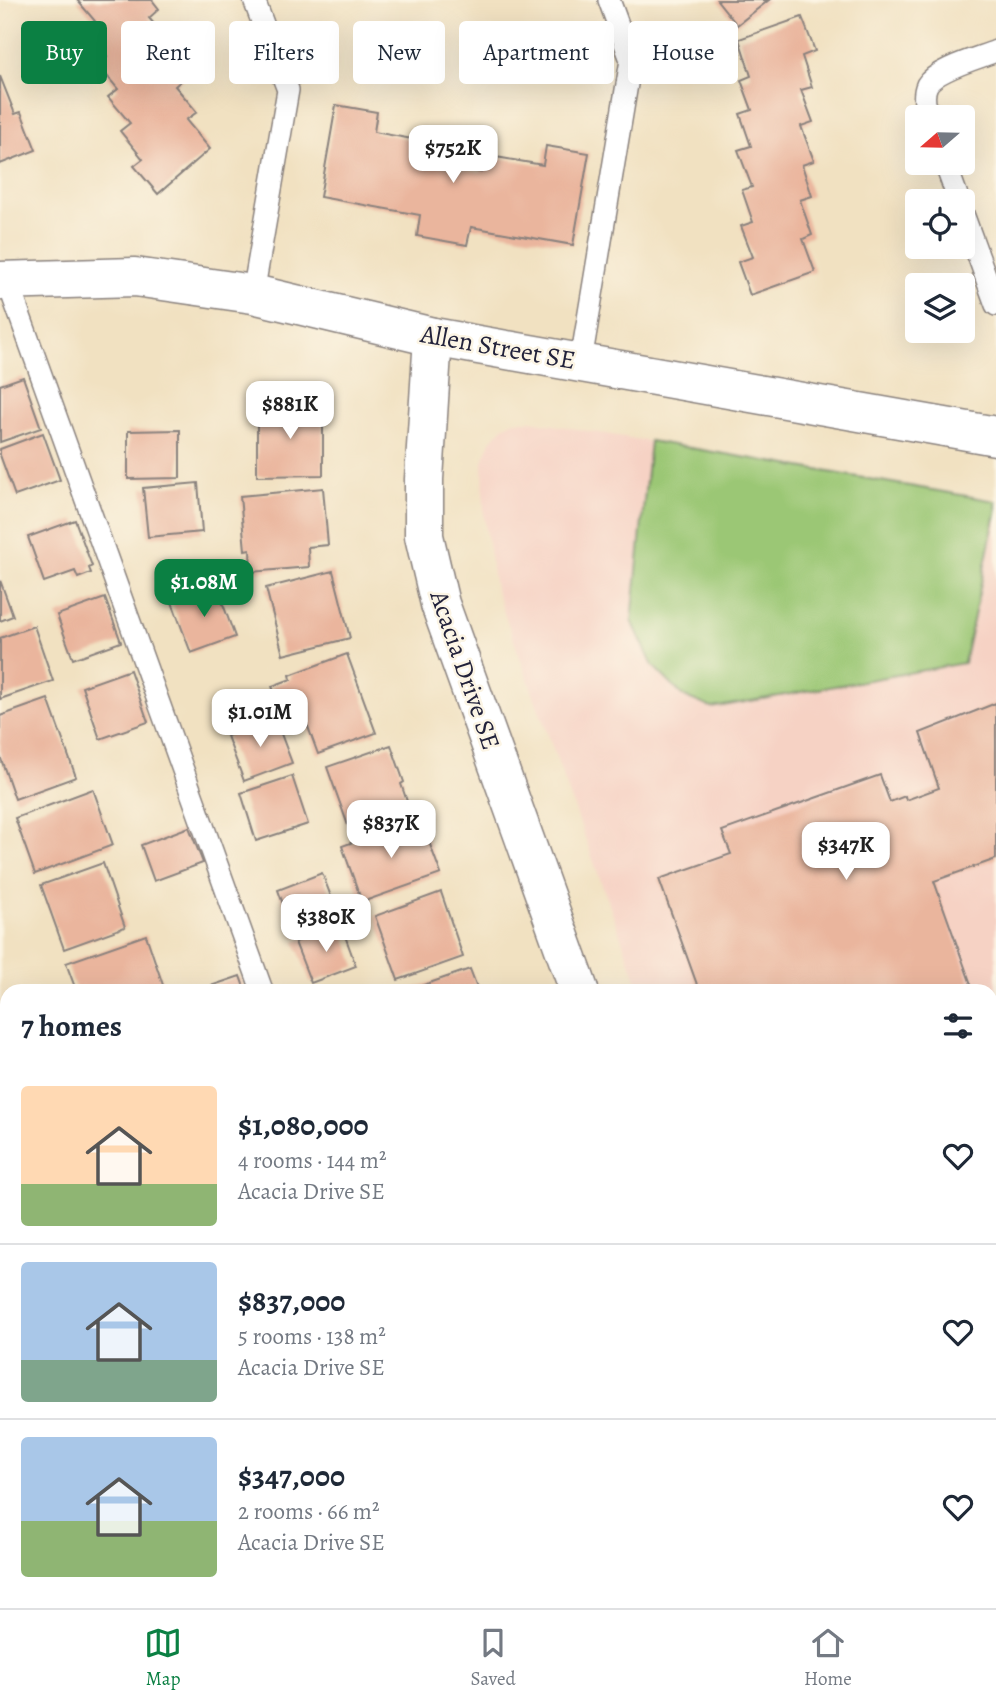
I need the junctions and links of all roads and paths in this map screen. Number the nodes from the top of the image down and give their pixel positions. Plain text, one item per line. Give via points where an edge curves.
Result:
1 (254, 0) edge
2 (609, 0) edge
3 (996, 51) edge
4 (925, 105) edge
5 (975, 247) edge
6 (4, 281) edge
7 (253, 294) junction
8 (996, 304) edge
9 (433, 337) junction
10 (581, 361) junction
11 (996, 436) edge
12 (260, 984) edge
13 (577, 984) edge

1 - 7 lane via 288,90
2 - 10 lane via 631,60
3 - 4 lane via 943,71 927,85
5 - 8 lane
6 - 7 street, Allen Street SE via 135,277
6 - 12 lane
7 - 9 street, Allen Street SE
9 - 10 street, Allen Street SE
9 - 13 street, Acacia Drive SE via 424,536 440,604
10 - 11 street, Allen Street SE

